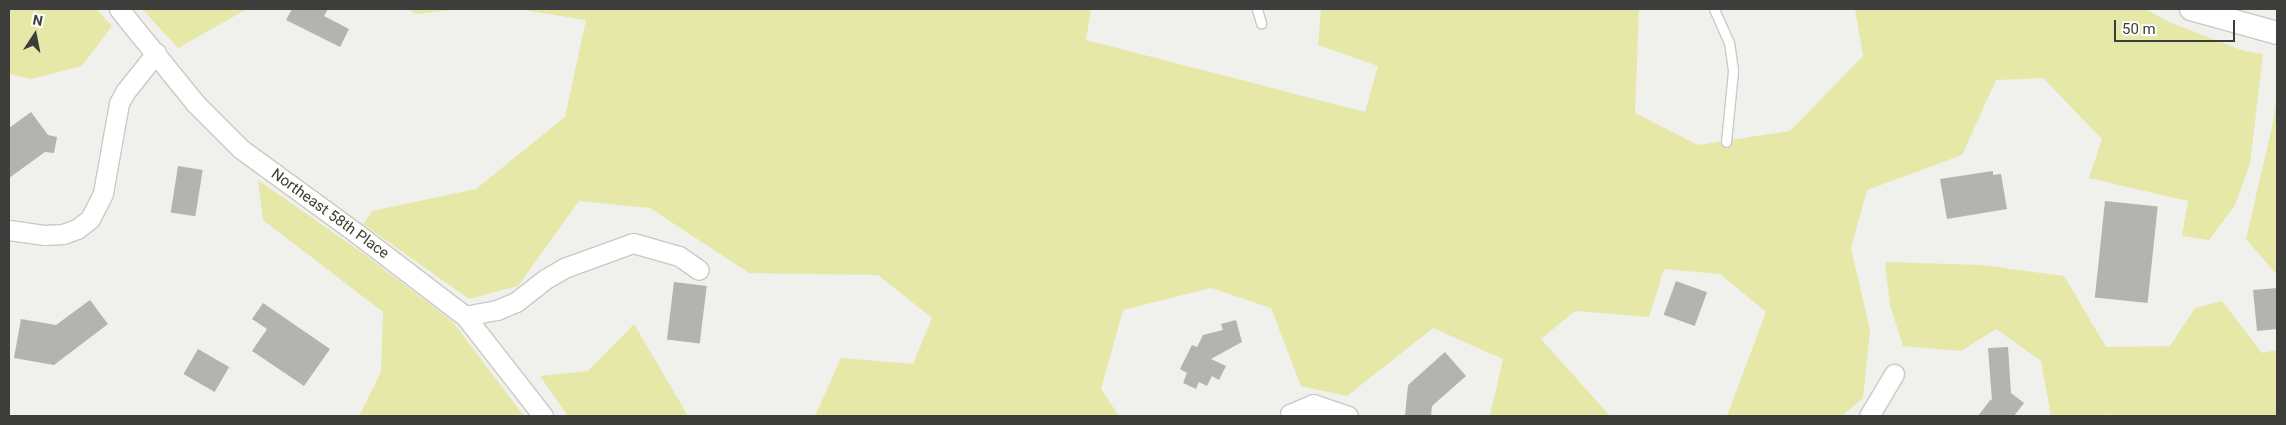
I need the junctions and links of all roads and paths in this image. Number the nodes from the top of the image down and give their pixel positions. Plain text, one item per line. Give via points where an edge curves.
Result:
1 (119, 9) edge
2 (1257, 9) edge
3 (1714, 9) edge
4 (2191, 9) edge
5 (1260, 23) dead end
6 (2277, 33) edge
7 (156, 53) junction
8 (1726, 142) dead end
9 (9, 230) edge
10 (698, 270) dead end
11 (465, 316) junction
12 (1894, 374) dead end
13 (543, 416) edge
14 (1290, 416) edge
15 (1348, 416) edge
16 (1869, 416) edge

1 - 7 street, Northeast 58th Place
2 - 5 lane
3 - 8 lane via 1729,42 1734,71
4 - 6 street
7 - 9 street via 124,92 119,103 103,193 90,219 63,234
7 - 11 street, Northeast 58th Place via 195,103 241,149
10 - 11 street via 679,256 633,243 564,268 516,302 497,310
11 - 13 street, Northeast 58th Place
12 - 16 street
14 - 15 street via 1314,404

